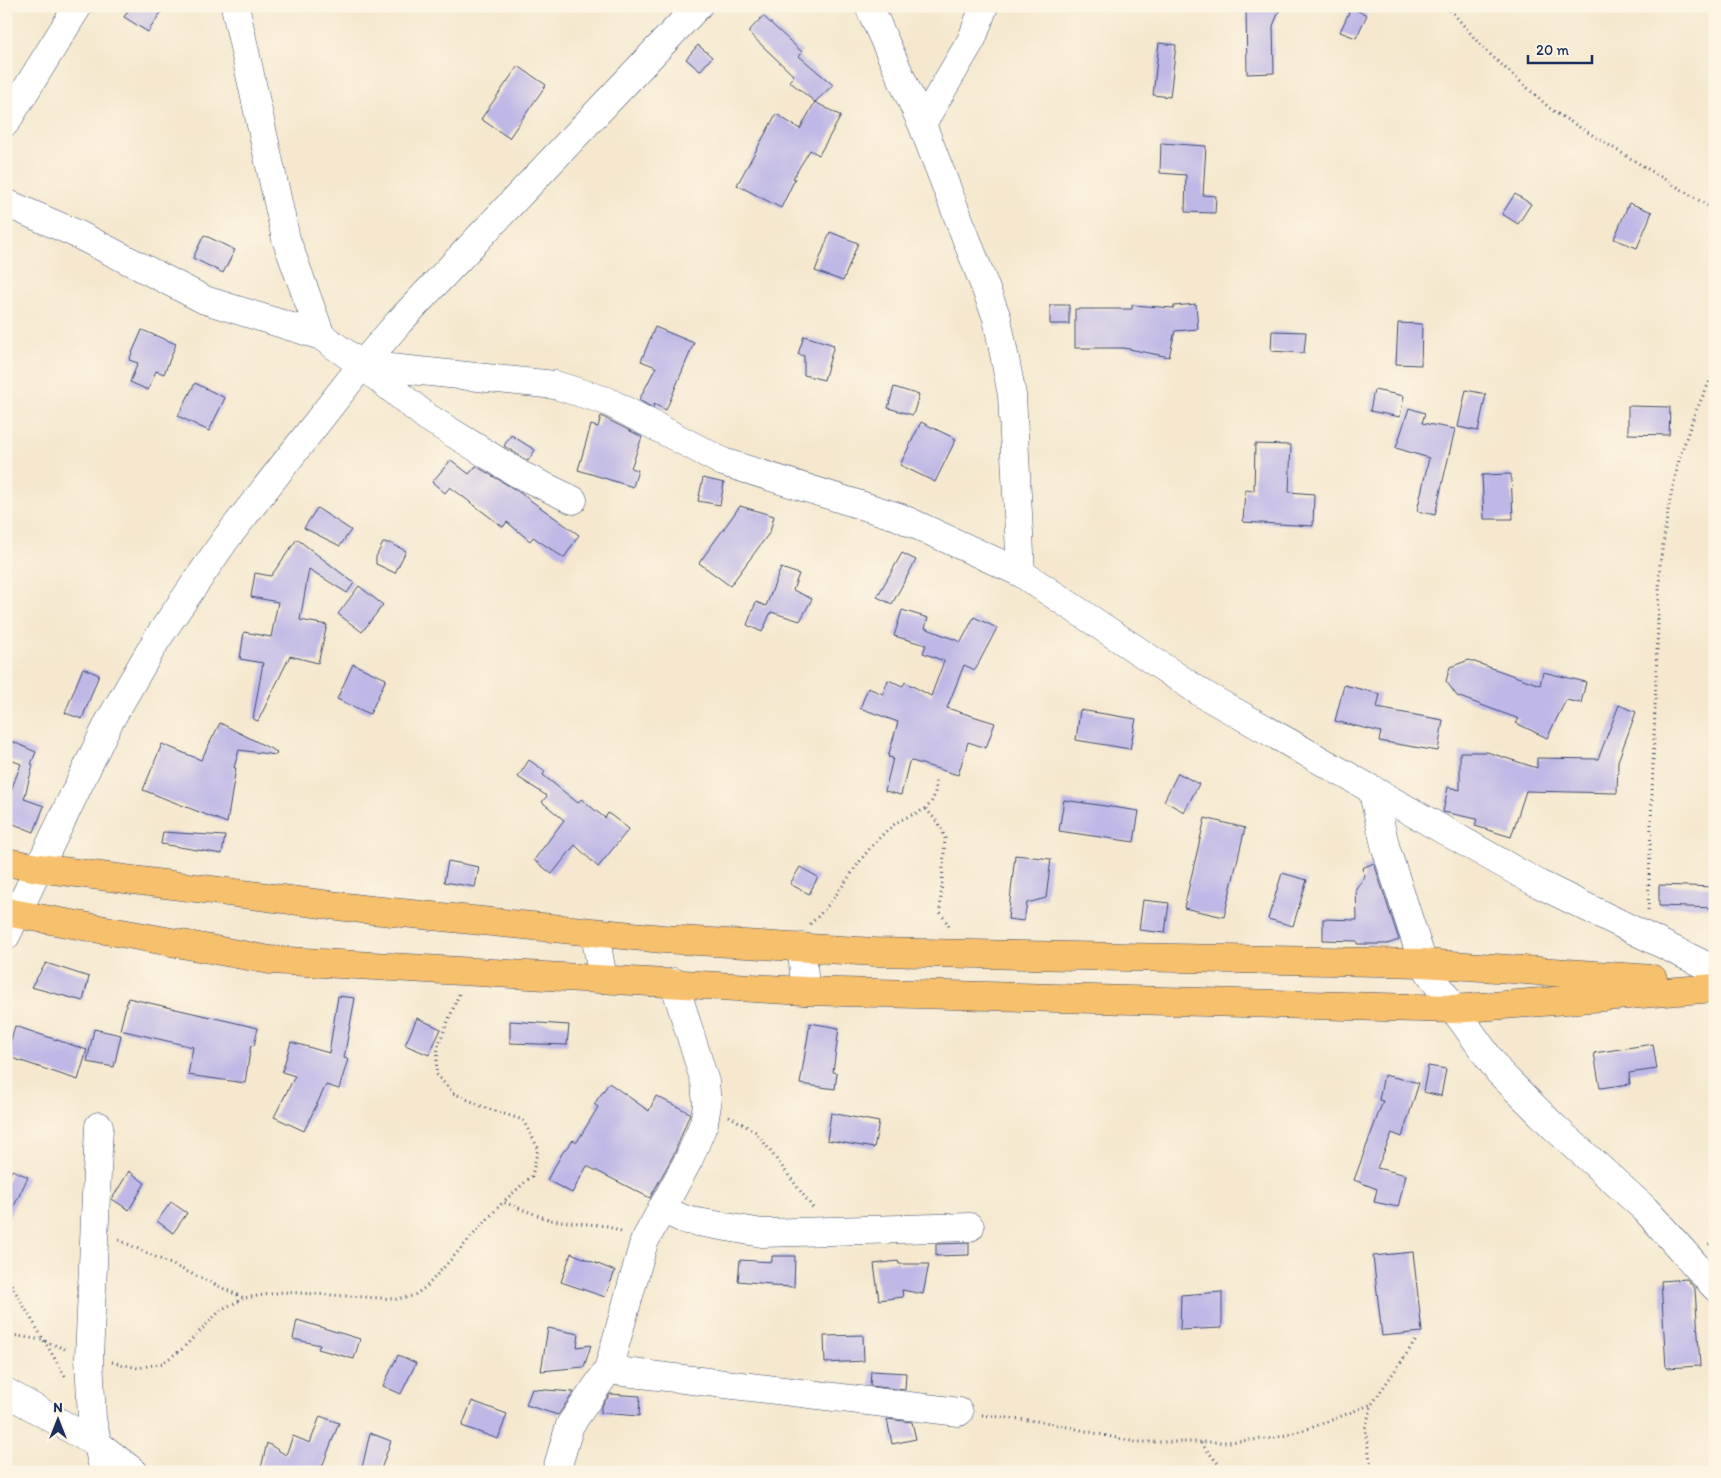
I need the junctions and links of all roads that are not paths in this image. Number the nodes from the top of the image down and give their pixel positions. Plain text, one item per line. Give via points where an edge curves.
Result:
1 (78, 6) edge
2 (235, 6) edge
3 (698, 6) edge
4 (870, 6) edge
5 (984, 6) edge
6 (6, 122) edge
7 (922, 124) junction
8 (6, 203) edge
9 (320, 336) junction
10 (362, 364) junction
11 (573, 500) dead end
12 (1020, 572) junction
13 (1372, 789) junction
14 (7, 861) edge
15 (38, 868) junction
16 (10, 920) edge
17 (595, 934) junction
18 (790, 946) junction
19 (1423, 963) junction
20 (1715, 970) edge
21 (603, 978) junction
22 (674, 982) junction
23 (1715, 983) edge
24 (1715, 988) edge
25 (805, 991) junction
26 (1454, 1009) junction
27 (99, 1126) dead end
28 (661, 1209) junction
29 (970, 1227) dead end
30 (1715, 1287) edge
31 (608, 1370) junction
32 (6, 1392) edge
33 (959, 1412) road end
34 (99, 1445) junction
35 (104, 1472) edge
36 (134, 1472) edge
37 (556, 1472) edge

1 - 6 street
2 - 9 street via 286,239
3 - 10 street via 450,265
4 - 7 street
5 - 7 street via 972,39
7 - 12 street via 997,318 1012,395
8 - 9 street via 77,234 205,300
9 - 10 street
10 - 11 street via 427,417 519,474
10 - 12 street via 555,385 607,401 723,462 899,518
10 - 15 street via 225,540 157,639 109,722
12 - 13 street via 1203,694
13 - 19 street via 1386,849
13 - 20 street via 1540,884
14 - 15 main road
15 - 16 street
15 - 17 main road via 362,909
16 - 21 main road via 270,960
17 - 18 main road
17 - 21 street
18 - 19 main road via 875,952
18 - 25 street
19 - 23 main road
19 - 26 street
21 - 22 main road
22 - 25 main road
22 - 28 street via 705,1082 707,1105 704,1123 689,1159
24 - 26 main road
25 - 26 main road
26 - 30 street via 1499,1072 1645,1209
27 - 34 street via 89,1358 92,1419
28 - 29 street via 686,1220 762,1233
28 - 31 street via 644,1242
31 - 33 street
31 - 37 street via 570,1425
32 - 34 street
34 - 35 street
34 - 36 street

